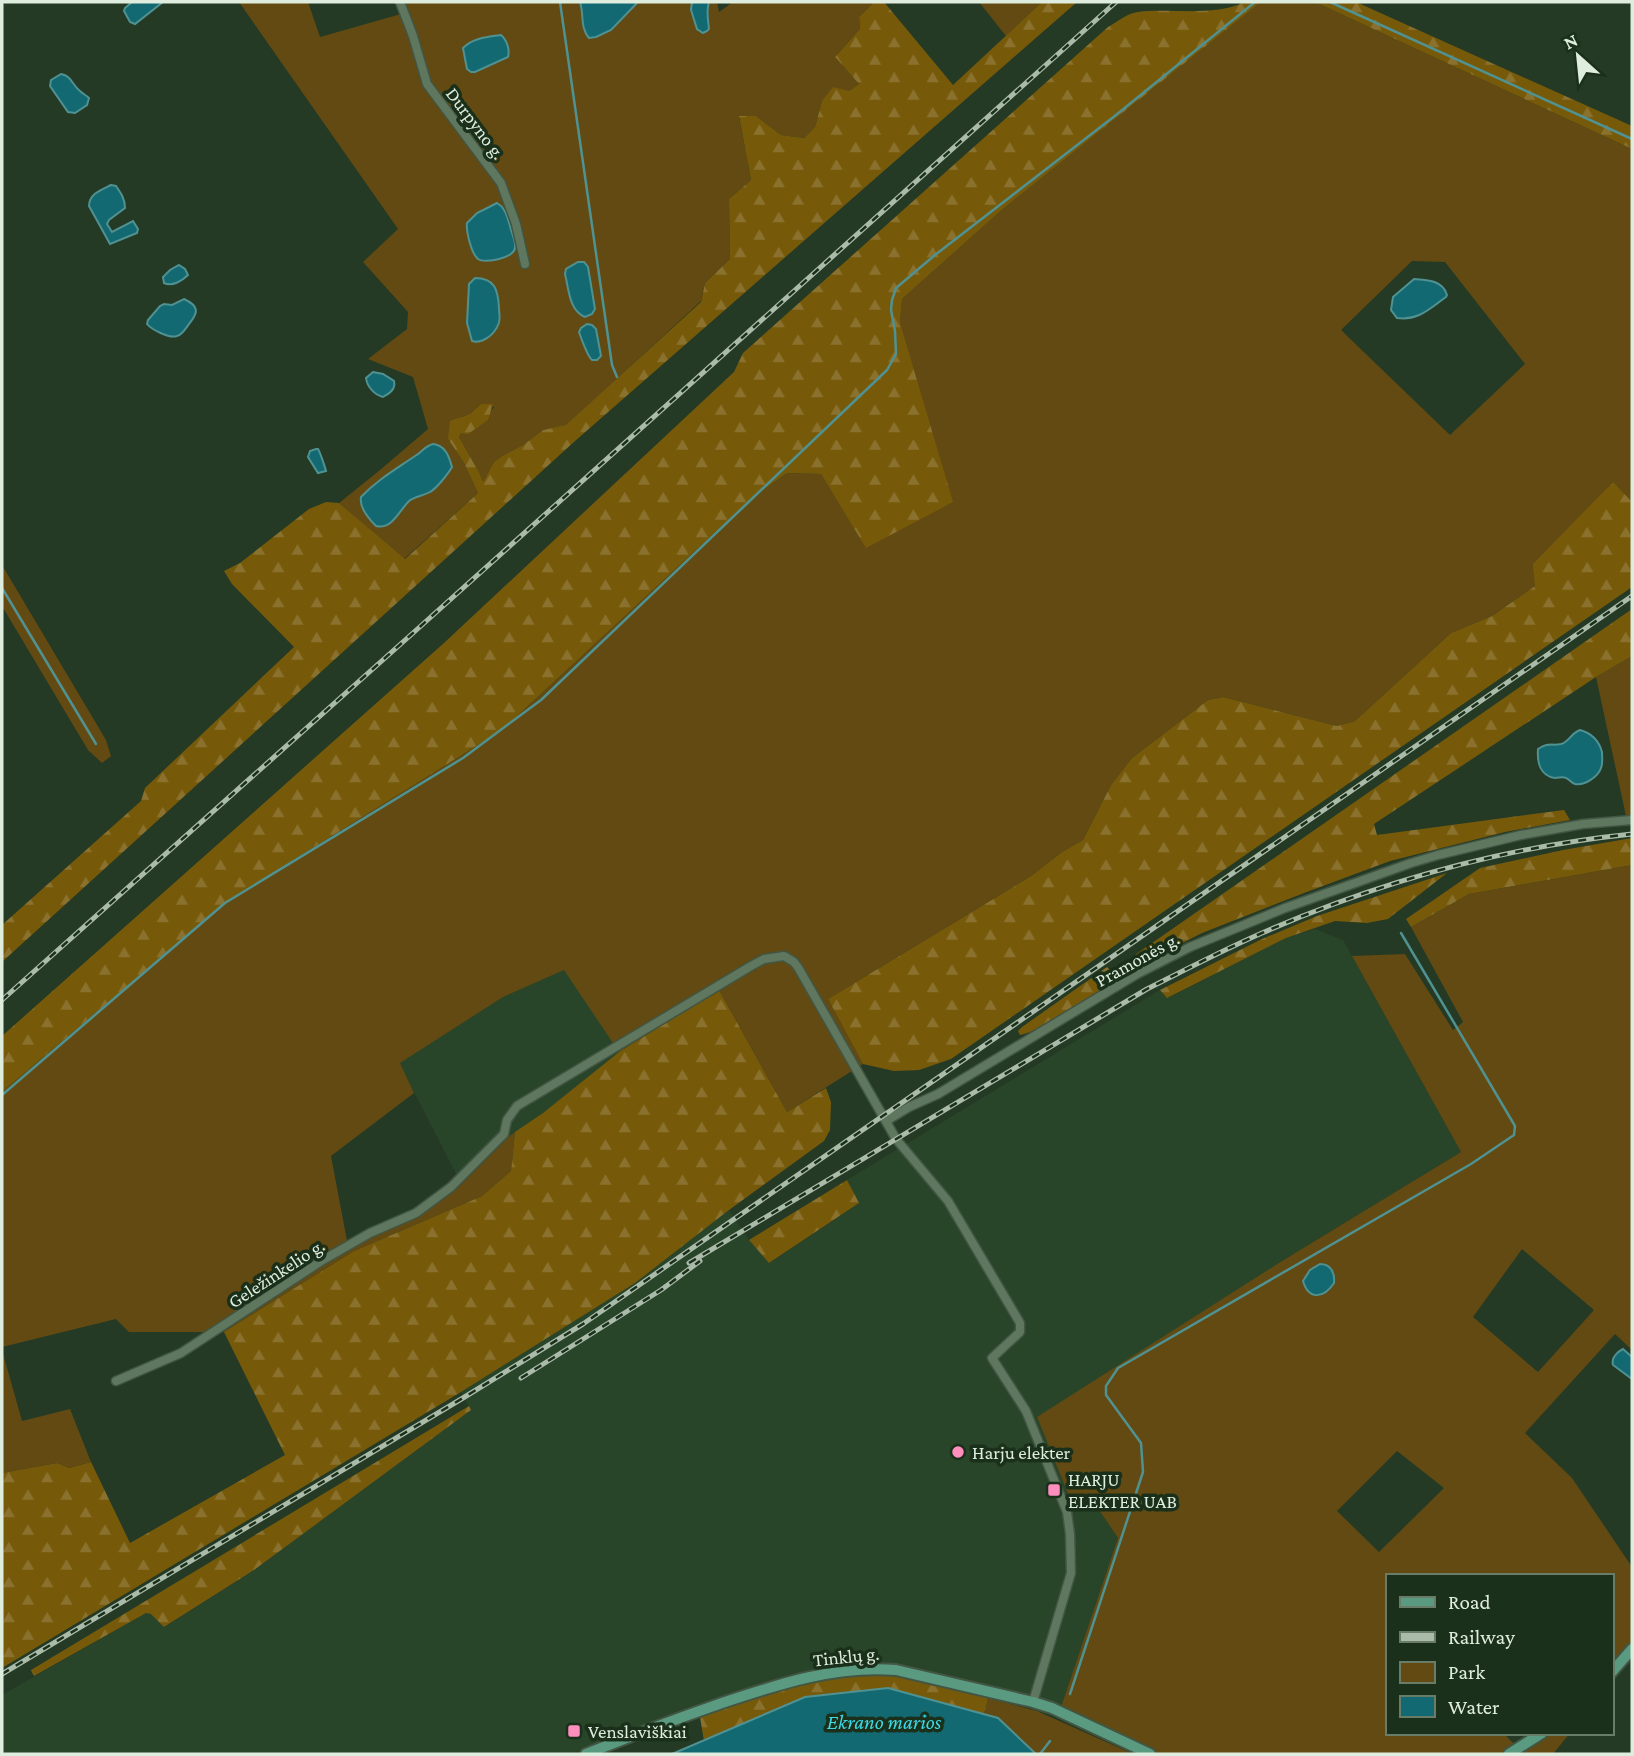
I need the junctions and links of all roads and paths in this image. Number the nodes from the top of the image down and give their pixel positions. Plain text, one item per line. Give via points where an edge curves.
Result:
1 (400, 2) edge
2 (525, 264) dead end
3 (1632, 820) edge
4 (886, 1121) junction
5 (116, 1381) dead end
6 (1632, 1649) edge
7 (1613, 1671) edge
8 (1033, 1702) junction
9 (1539, 1735) edge
10 (586, 1754) edge
11 (1150, 1754) edge
12 (1509, 1754) edge

1 - 2 street, Durpyno g. via 427,85 501,183
3 - 4 street, Pramonės g. via 1521,835 1438,855 1214,937 1136,974
4 - 5 street, Geležinkelio g. via 794,962 784,956 764,959 517,1106 504,1134 451,1187 416,1213 370,1233 181,1353
4 - 8 street via 948,1201 1020,1323 1020,1332 992,1358 1026,1410 1067,1512 1070,1535 1071,1573
6 - 7 main road
8 - 10 main road, Tinklų g. via 896,1670 837,1671 743,1696
8 - 11 main road, Tinklų g.
9 - 12 main road

